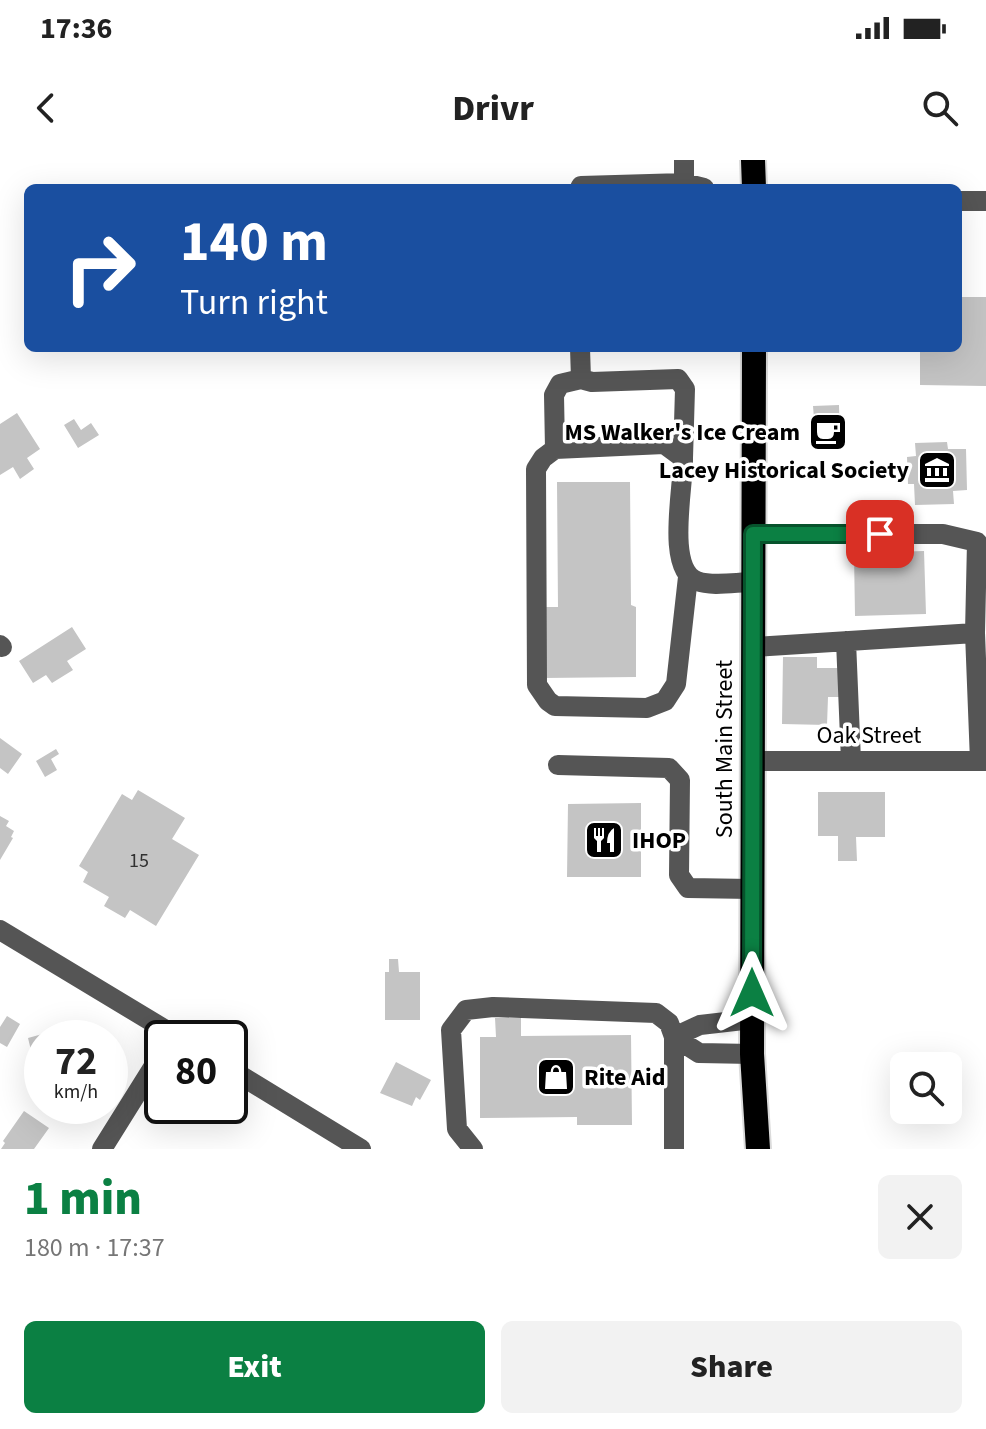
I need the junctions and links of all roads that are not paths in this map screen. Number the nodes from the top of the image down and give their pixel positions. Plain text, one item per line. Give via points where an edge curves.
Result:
1 (684, 160) edge
2 (753, 160) edge
3 (691, 184) edge
4 (754, 184) edge
5 (962, 201) edge
6 (986, 201) edge
7 (580, 352) edge
8 (754, 352) edge
9 (581, 379) junction
10 (555, 449) junction
11 (683, 458) junction
12 (753, 534) junction
13 (688, 577) junction
14 (753, 582) junction
15 (975, 633) junction
16 (846, 641) junction
17 (753, 647) junction
18 (752, 761) junction
19 (851, 761) junction
20 (983, 761) edge
21 (558, 765) dead end
22 (752, 889) junction
23 (0, 930) edge
24 (752, 1019) junction
25 (147, 1020) edge
26 (674, 1037) junction
27 (752, 1054) junction
28 (144, 1082) edge
29 (248, 1082) edge
30 (332, 1142) edge
31 (102, 1149) edge
32 (361, 1149) edge
33 (473, 1149) edge
34 (674, 1149) edge
35 (758, 1149) edge

1 - 3 street
2 - 4 highway
5 - 6 street
7 - 9 street
8 - 12 highway, South Main Street
9 - 10 street via 560,384 554,395
9 - 11 street via 678,379 685,389
10 - 11 street via 664,444
10 - 13 street via 536,469 537,685 548,701 555,706 647,708 665,701 676,684
11 - 13 street via 678,546
12 - 14 highway, South Main Street
12 - 15 street via 943,534 977,542
13 - 14 street via 700,583
14 - 17 highway, South Main Street
15 - 16 street
15 - 20 street
16 - 17 street
16 - 19 street
17 - 18 highway, South Main Street
18 - 19 street, Oak Street
18 - 22 highway, South Main Street
19 - 20 street, Oak Street
21 - 22 street via 669,768 680,780 682,883 688,888
22 - 24 highway, South Main Street
23 - 25 street
24 - 26 street via 700,1025
24 - 27 highway, South Main Street
26 - 27 street via 699,1053
26 - 33 street via 669,1023 656,1013 466,1010 451,1030 457,1129
26 - 34 street
27 - 35 highway, South Main Street
28 - 31 street
29 - 30 street
30 - 32 street

